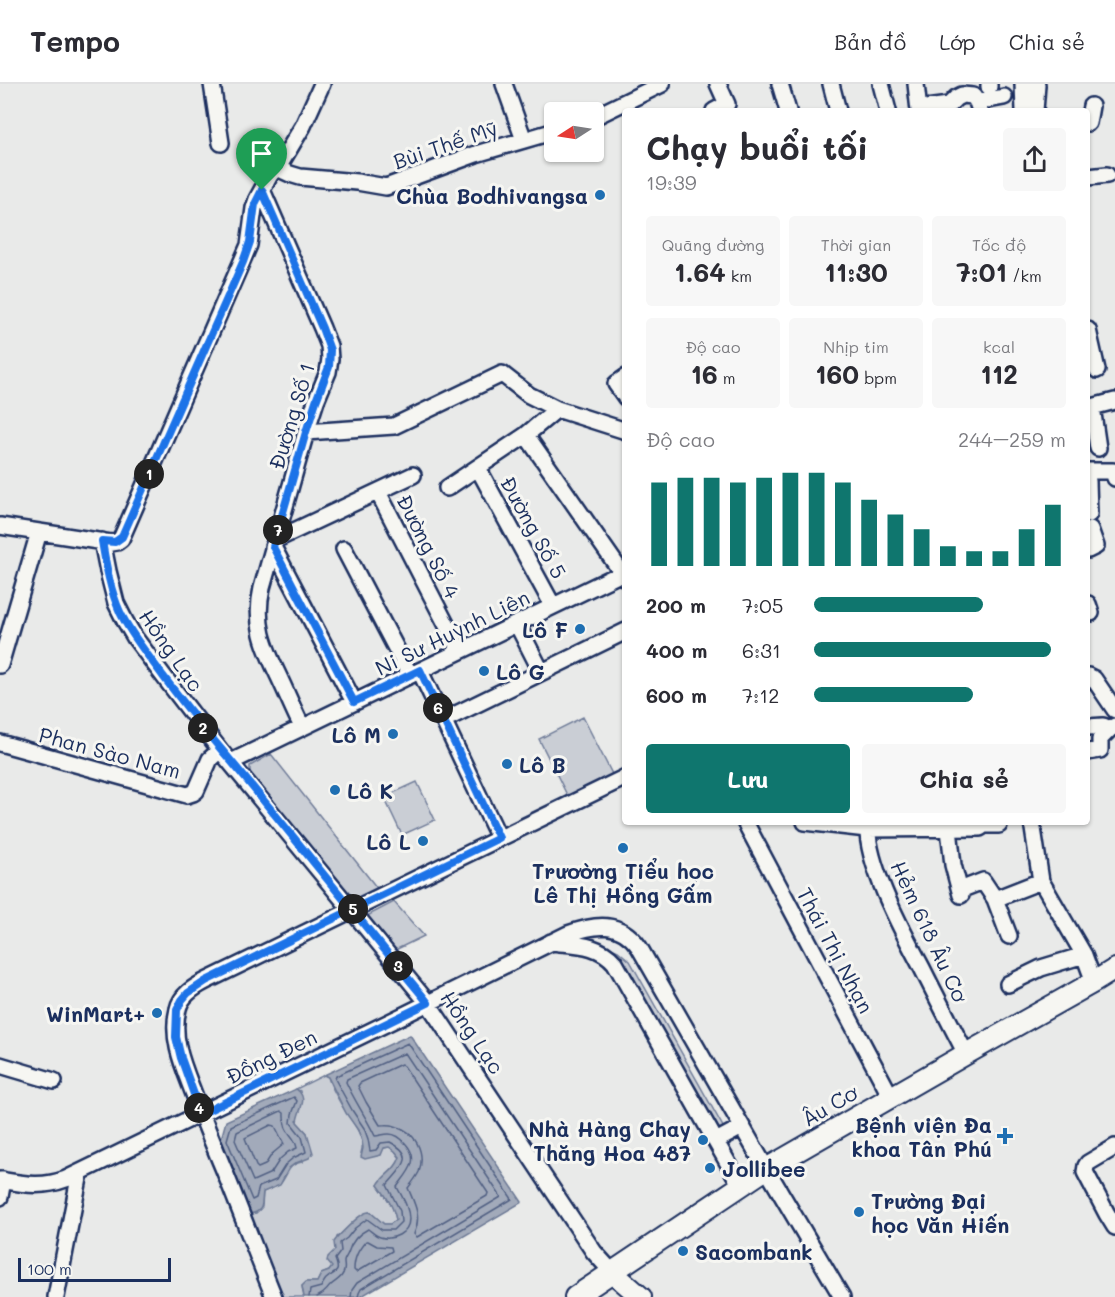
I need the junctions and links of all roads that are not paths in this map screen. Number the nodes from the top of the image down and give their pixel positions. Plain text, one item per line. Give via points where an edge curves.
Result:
1 (212, 84) edge
2 (322, 84) edge
3 (504, 84) edge
4 (662, 84) edge
5 (718, 84) edge
6 (780, 84) edge
7 (831, 84) edge
8 (882, 84) edge
9 (916, 84) edge
10 (1030, 84) edge
11 (1004, 97) dead end
12 (635, 105) edge
13 (1091, 106) dead end
14 (979, 107) edge
15 (720, 108) edge
16 (787, 108) edge
17 (837, 108) edge
18 (887, 108) edge
19 (919, 108) edge
20 (931, 108) edge
21 (1025, 108) edge
22 (1034, 108) edge
23 (622, 109) edge
24 (1090, 112) edge
25 (604, 114) edge
26 (544, 134) edge
27 (524, 140) junction
28 (221, 142) dead end
29 (277, 168) junction
30 (1107, 175) dead end
31 (1090, 177) edge
32 (262, 190) junction
33 (1090, 339) edge
34 (1097, 370) dead end
35 (622, 380) edge
36 (622, 392) edge
37 (1115, 401) edge
38 (1090, 407) edge
39 (557, 409) junction
40 (622, 428) edge
41 (306, 432) junction
42 (526, 435) junction
43 (1098, 448) dead end
44 (478, 468) junction
45 (1090, 471) edge
46 (1114, 473) edge
47 (413, 475) dead end
48 (447, 488) dead end
49 (378, 492) junction
50 (1090, 525) edge
51 (0, 526) edge
52 (39, 532) junction
53 (102, 541) junction
54 (274, 543) junction
55 (344, 549) dead end
56 (1090, 549) edge
57 (622, 572) edge
58 (622, 576) edge
59 (553, 606) junction
60 (517, 624) junction
61 (622, 633) edge
62 (460, 651) junction
63 (0, 665) edge
64 (542, 671) junction
65 (415, 673) junction
66 (1090, 677) edge
67 (354, 702) junction
68 (1115, 710) edge
69 (444, 720) junction
70 (302, 727) junction
71 (1090, 727) edge
72 (1113, 727) edge
73 (0, 743) edge
74 (220, 750) junction
75 (1090, 752) edge
76 (231, 762) junction
77 (622, 779) edge
78 (747, 825) edge
79 (852, 825) edge
80 (933, 825) edge
81 (987, 825) edge
82 (1032, 825) edge
83 (868, 826) edge
84 (949, 829) junction
85 (499, 838) junction
86 (1041, 881) junction
87 (995, 899) junction
88 (352, 910) junction
89 (1010, 936) dead end
90 (551, 942) junction
91 (1084, 955) junction
92 (1115, 969) edge
93 (1094, 982) junction
94 (1008, 984) dead end
95 (428, 1003) junction
96 (966, 1054) junction
97 (0, 1065) edge
98 (54, 1081) dead end
99 (891, 1097) junction
100 (201, 1114) junction
101 (742, 1126) junction
102 (716, 1141) junction
103 (1115, 1147) edge
104 (766, 1168) junction
105 (80, 1173) junction
106 (2, 1180) edge
107 (741, 1186) junction
108 (0, 1197) edge
109 (1115, 1227) edge
110 (612, 1272) junction
111 (56, 1297) edge
112 (274, 1297) edge
113 (575, 1297) edge
114 (641, 1297) edge
115 (842, 1297) edge

1 - 28 street
2 - 29 street via 303,126
3 - 27 street
4 - 12 street
5 - 15 street via 727,104
6 - 16 street
7 - 17 street
8 - 18 street
9 - 19 street
10 - 21 street
10 - 22 street
11 - 14 street
13 - 24 street
14 - 20 street via 973,96 962,95 949,105
23 - 25 street
26 - 27 street, Bùi Thế Mỹ
27 - 29 street, Bùi Thế Mỹ via 386,187 300,177
29 - 32 street
30 - 31 street
32 - 41 street, Đường Số 1 via 330,350 328,372
32 - 53 street via 255,204 249,246 122,537 115,542
33 - 34 street
35 - 36 street via 616,384
37 - 38 street
38 - 43 street
39 - 40 street
39 - 41 street via 529,395 502,374 394,426
39 - 42 street
41 - 54 street, Đường Số 1
42 - 44 street
42 - 57 street
44 - 48 street
44 - 59 street, Đường Số 5
45 - 46 street
47 - 49 street
49 - 54 street
49 - 62 street, Đường Số 4
50 - 56 street via 1096,546
51 - 52 street
52 - 53 street
52 - 63 street
53 - 74 street, Hồng Lạc via 116,603 125,621
54 - 67 street
54 - 70 street, Đường Số 1 via 260,594 260,627
55 - 65 street
58 - 59 street, Ni Sư Huỳnh Liên
59 - 60 street, Ni Sư Huỳnh Liên
60 - 62 street, Ni Sư Huỳnh Liên
60 - 64 street
61 - 64 street
62 - 65 street, Ni Sư Huỳnh Liên
64 - 69 street
65 - 67 street, Ni Sư Huỳnh Liên
65 - 69 street
66 - 68 street
67 - 70 street, Ni Sư Huỳnh Liên
69 - 85 street
70 - 76 street, Ni Sư Huỳnh Liên
71 - 72 street
72 - 75 street via 1100,740 1100,750
73 - 74 street, Phan Sào Nam via 188,795 196,791 210,759
74 - 76 street, Hồng Lạc
76 - 88 street, Hồng Lạc
77 - 85 street
78 - 99 street, Thái Thị Nhạn
79 - 83 street
80 - 83 street
80 - 84 street
81 - 84 street
82 - 86 street
83 - 96 street, Hẻm 618 Âu Cơ via 872,857 884,888
84 - 87 street via 960,892 983,881
85 - 88 street
86 - 87 street
86 - 91 street
87 - 89 street
88 - 95 street, Hồng Lạc
88 - 100 street via 201,984 182,1000 176,1017 177,1044
90 - 95 street, Đồng Đen
90 - 101 street, Đồng Đen via 580,929 600,926 631,937
90 - 102 street via 596,949 612,960
91 - 93 street
91 - 94 street via 1041,968
92 - 93 main road, Âu Cơ
93 - 96 main road, Âu Cơ
95 - 100 street, Đồng Đen
95 - 110 street, Hồng Lạc via 594,1252
96 - 99 main road, Âu Cơ
97 - 98 street
99 - 104 main road, Âu Cơ
100 - 105 street, Đồng Đen
100 - 112 street
101 - 102 street
101 - 104 street, Đồng Đen
102 - 107 street
103 - 109 street via 1088,1164 1085,1172
104 - 107 main road, Âu Cơ
104 - 115 street, Đồng Đen
105 - 106 street, Đồng Đen via 45,1185
105 - 111 street
106 - 108 street
107 - 110 main road, Âu Cơ
110 - 113 main road, Âu Cơ
110 - 114 main road

